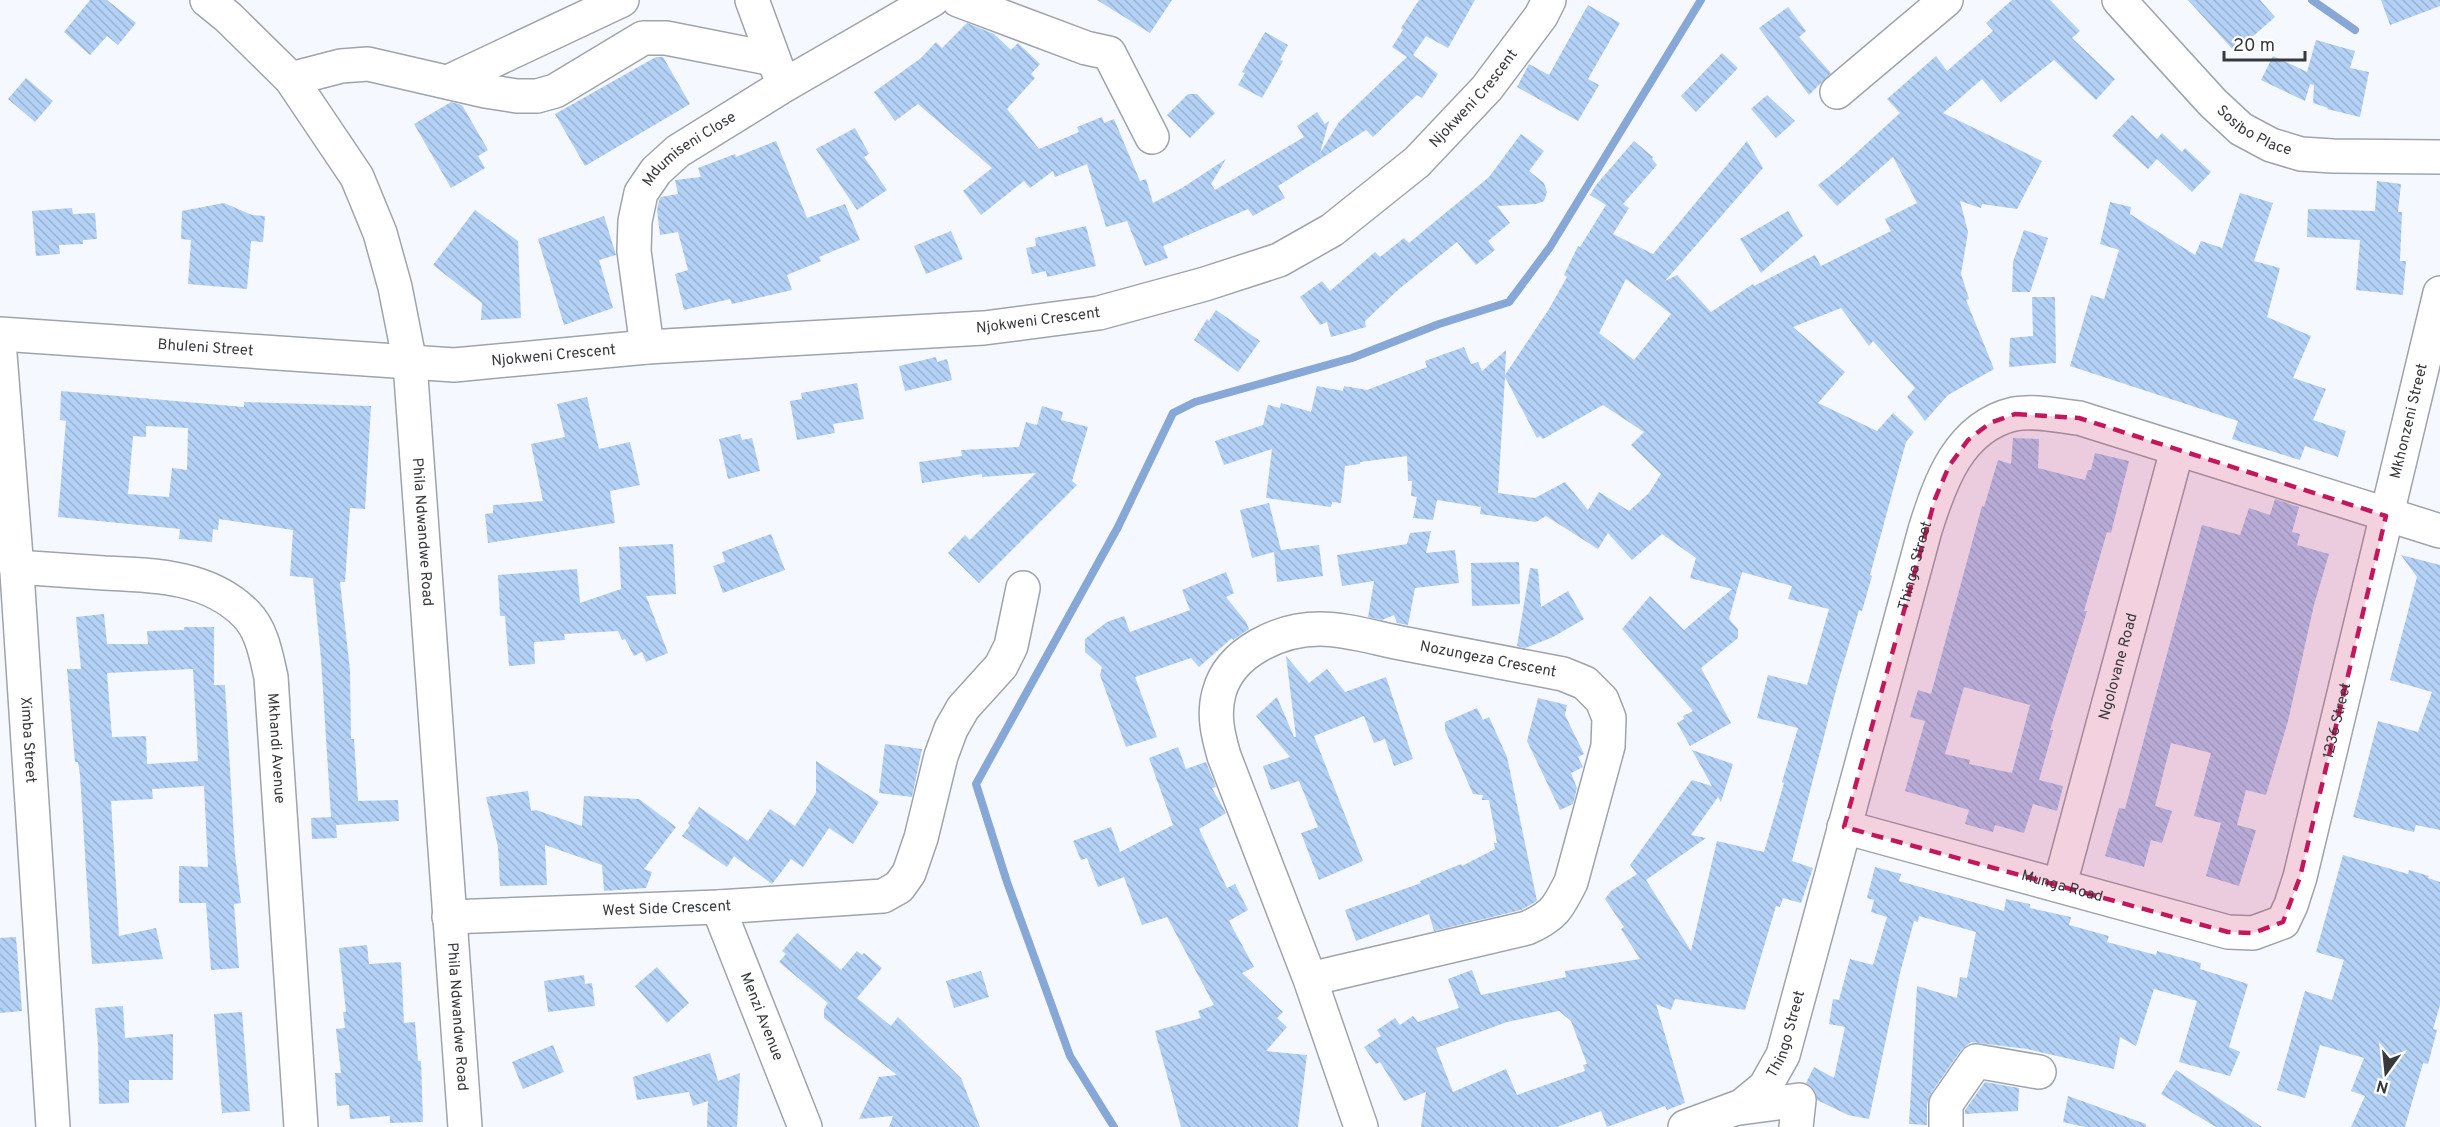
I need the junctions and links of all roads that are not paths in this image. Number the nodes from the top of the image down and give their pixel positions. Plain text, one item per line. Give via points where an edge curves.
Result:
1 (207, 0) edge
2 (622, 0) edge
3 (752, 0) edge
4 (932, 0) edge
5 (958, 0) edge
6 (1027, 0) edge
7 (1550, 0) edge
8 (1946, 0) edge
9 (2119, 0) edge
10 (1092, 48) junction
11 (778, 73) junction
12 (291, 79) junction
13 (448, 82) junction
14 (1837, 92) dead end
15 (1152, 136) dead end
16 (2440, 157) edge
17 (2440, 292) edge
18 (0, 334) edge
19 (647, 347) junction
20 (0, 354) edge
21 (410, 363) junction
22 (2176, 450) junction
23 (2386, 516) junction
24 (2440, 531) edge
25 (11, 560) edge
26 (1023, 588) dead end
27 (1844, 827) junction
28 (2060, 885) junction
29 (718, 907) junction
30 (449, 917) junction
31 (2283, 922) joint
32 (1310, 979) junction
33 (2039, 1072) dead end
34 (1738, 1108) junction
35 (53, 1127) edge
36 (301, 1127) edge
37 (465, 1127) edge
38 (805, 1127) edge
39 (1361, 1127) edge
40 (1685, 1127) edge
41 (1796, 1127) edge
42 (1946, 1127) edge

1 - 12 street, Phila Ndwandwe Road
2 - 13 street
3 - 11 street
4 - 11 street, Mdumiseni Close
5 - 10 street
6 - 10 street
7 - 19 street, Njokweni Crescent via 1487,88 1417,162 1332,230 1279,260 1088,315 984,328
8 - 14 street
9 - 16 street, Sosibo Place via 2213,103 2241,129 2271,145 2301,154
10 - 15 street via 1109,53
11 - 13 street via 666,38 644,38 555,90 537,96 507,95
11 - 19 street, Mdumiseni Close via 656,171 641,193 634,251
12 - 13 street via 341,66 368,64
12 - 21 street, Phila Ndwandwe Road via 357,177 380,233
17 - 23 street, Mkhonzeni Street
18 - 21 street, Bhuleni Street
19 - 21 street, Njokweni Crescent via 454,365
20 - 25 street, Ximba Street
21 - 30 street, Phila Ndwandwe Road
22 - 23 street, Thingo Street
22 - 27 street, Thingo Street via 2079,418 2045,414 2015,414 1990,423 1968,440 1949,466 1935,499
22 - 28 street, Ngolovane Road
23 - 24 street, Thingo Street
23 - 31 street, 1236 Street via 2300,877
25 - 35 street, Ximba Street
25 - 36 street, Mkhandi Avenue via 159,576 197,584 224,597 247,615 264,645 271,677
26 - 29 street, West Side Crescent via 1011,646 1001,666 963,708 951,729 921,838 909,873 898,886 883,896
27 - 28 street, Munga Road
27 - 34 street, Thingo Street via 1783,1055 1765,1087
28 - 31 street, Munga Road via 2229,932 2253,933
29 - 30 street, West Side Crescent
29 - 38 street, Menzi Avenue
30 - 37 street, Phila Ndwandwe Road
32 - 32 street, Nozungeza Crescent via 1217,731 1219,691 1246,653 1280,634 1321,629 1563,674 1585,683 1602,700 1609,718 1608,746 1571,882 1547,919 1527,928
32 - 39 street, Nozungeza Crescent
33 - 42 street via 1976,1061 1946,1104
34 - 40 street, Thingo Street
34 - 41 street via 1799,1100

